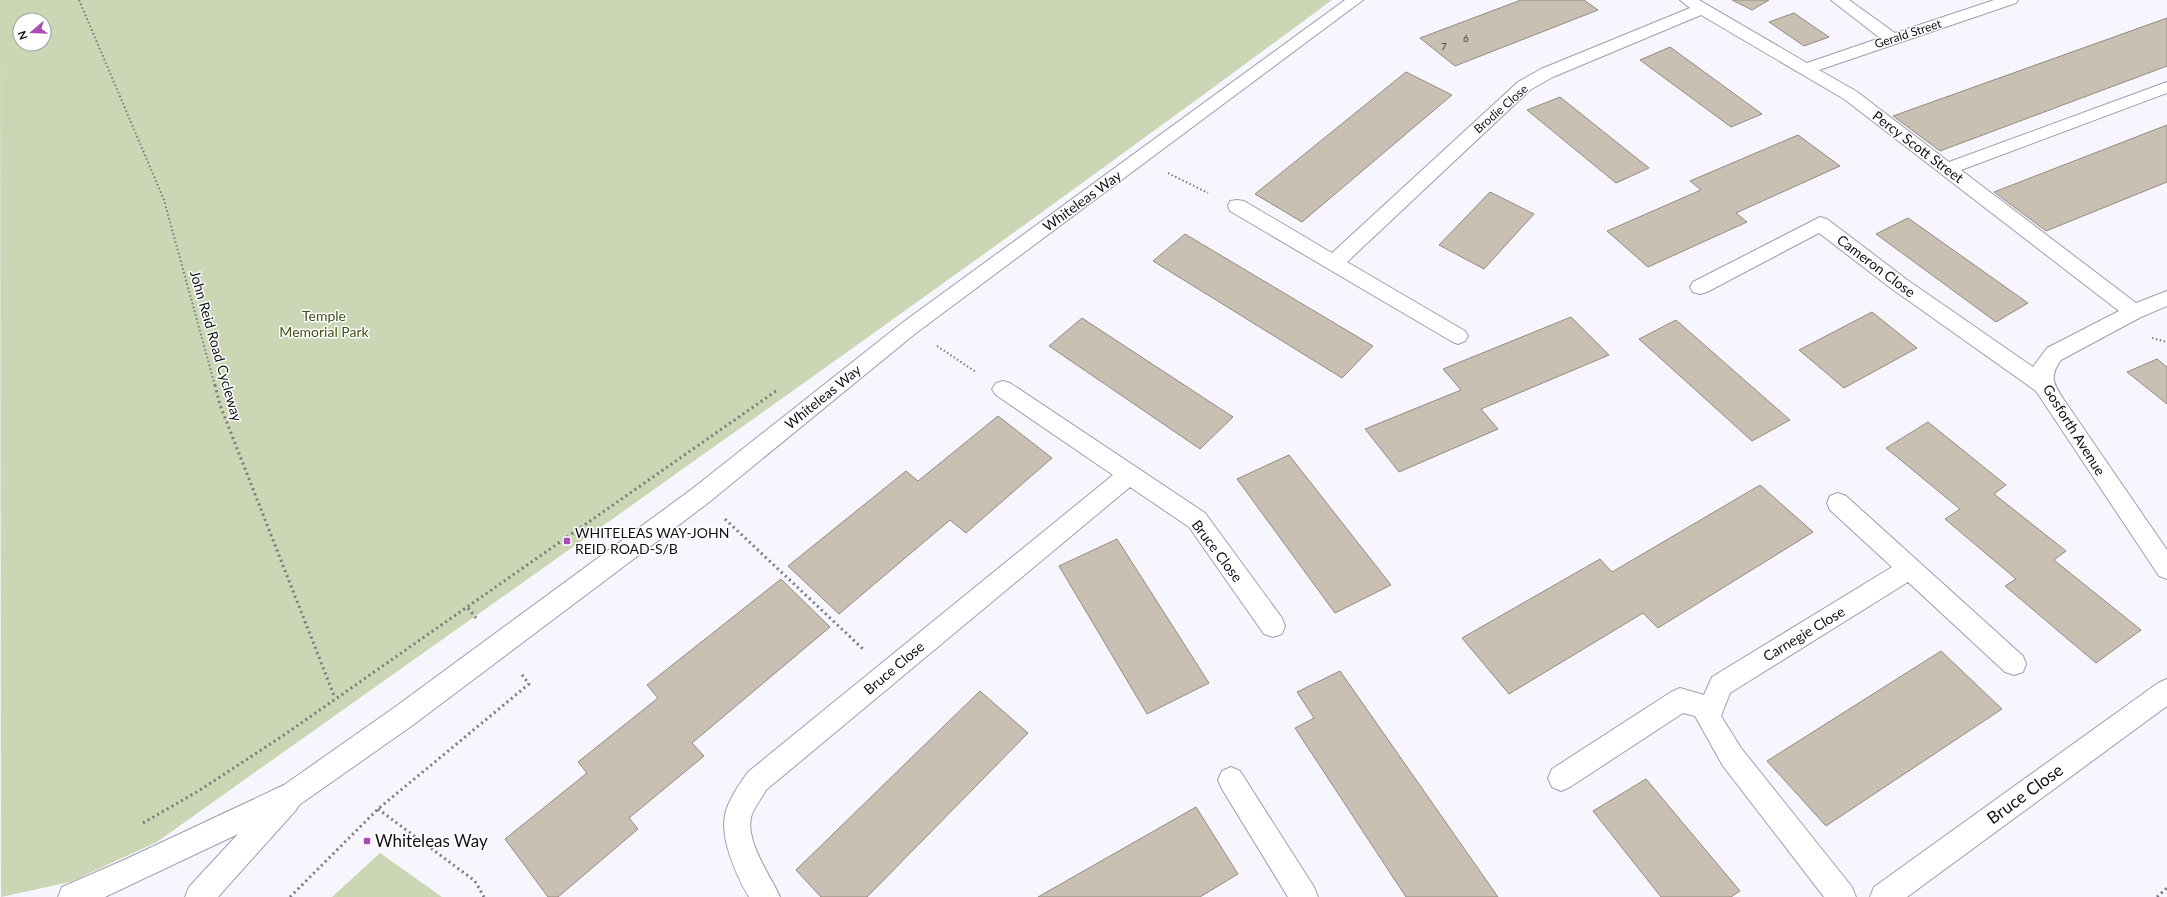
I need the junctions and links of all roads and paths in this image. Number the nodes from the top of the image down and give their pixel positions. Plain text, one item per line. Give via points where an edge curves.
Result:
1 (79, 0) edge
2 (1355, 0) edge
3 (1839, 0) edge
4 (2010, 0) edge
5 (1696, 4) edge
6 (1892, 39) junction
7 (1805, 69) junction
8 (2167, 87) edge
9 (1139, 159) junction
10 (1947, 169) junction
11 (1236, 206) joint
12 (1333, 262) junction
13 (1700, 287) dead end
14 (2167, 298) edge
15 (2134, 312) junction
16 (909, 328) junction
17 (1458, 336) dead end
18 (2043, 385) junction
19 (1003, 389) joint
20 (1130, 474) junction
21 (700, 496) junction
22 (1838, 503) dead end
23 (1910, 569) junction
24 (2167, 569) edge
25 (468, 608) dead end
26 (1273, 626) dead end
27 (2014, 664) dead end
28 (888, 673) junction
29 (529, 684) dead end
30 (2167, 691) edge
31 (335, 698) junction
32 (1711, 709) junction
33 (1561, 778) dead end
34 (1231, 780) dead end
35 (293, 794) junction
36 (378, 810) junction
37 (137, 826) dead end
38 (2167, 888) edge
39 (72, 897) edge
40 (200, 897) edge
41 (290, 897) edge
42 (484, 897) edge
43 (766, 897) edge
44 (1304, 897) edge
45 (1842, 897) edge
46 (1884, 897) edge
47 (2157, 897) edge

1 - 31 path, John Reid Road Cycleway via 164,200 220,405
2 - 9 street, Whiteleas Way
3 - 6 street
4 - 6 street, Gerald Street
5 - 7 street, Percy Scott Street
5 - 12 street, Brodie Close via 1524,86
6 - 7 street, Gerald Street
7 - 10 street, Percy Scott Street via 1850,95
8 - 10 street
9 - 11 path
9 - 16 street, Whiteleas Way
10 - 15 street, Percy Scott Street
11 - 12 street
12 - 17 street
13 - 18 street, Cameron Close via 1820,224 1899,284
14 - 15 street, Gosforth Avenue
15 - 18 street, Gosforth Avenue via 2054,354 2043,369
16 - 19 path
16 - 21 street, Whiteleas Way
18 - 24 street, Gosforth Avenue
19 - 20 street, Bruce Close
20 - 26 street, Bruce Close via 1197,520
20 - 28 street, Bruce Close
21 - 28 path
21 - 35 street, Whiteleas Way via 404,716
22 - 23 street
23 - 27 street
23 - 32 street, Carnegie Close via 1721,685
25 - 31 path
28 - 43 street, Bruce Close via 757,781 738,816 741,846 760,890
29 - 36 path
30 - 46 street, Bruce Close
31 - 37 path via 170,809
32 - 33 street via 1680,700
32 - 45 street via 1708,718 1732,757
34 - 44 street
35 - 39 street, Whiteleas Way
35 - 40 street, Whiteleas Way
36 - 41 path
36 - 42 path via 475,881
38 - 47 path

